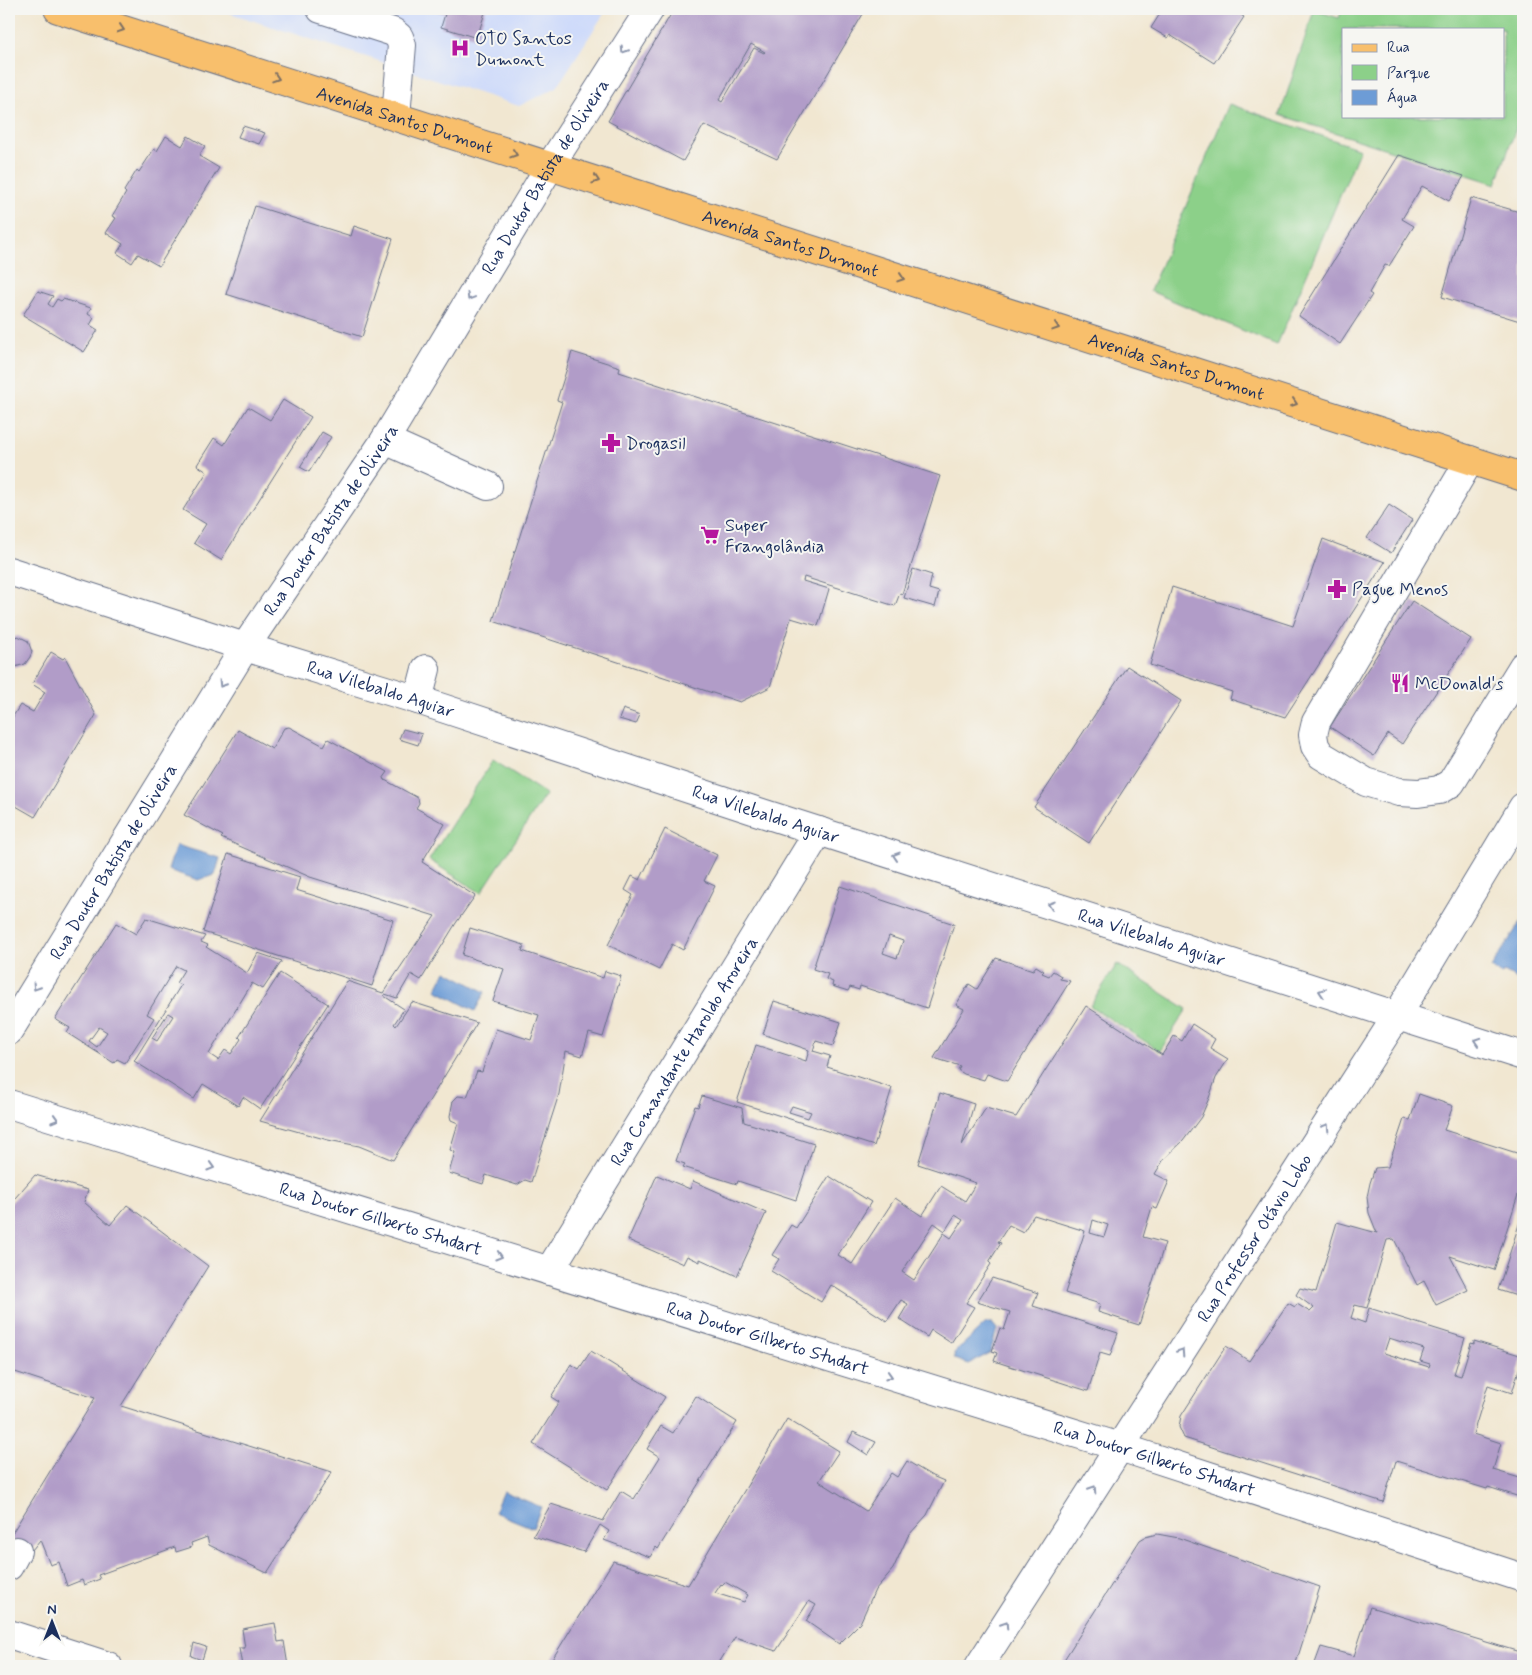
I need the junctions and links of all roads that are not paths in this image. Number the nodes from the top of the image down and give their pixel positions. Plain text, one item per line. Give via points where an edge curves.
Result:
1 (58, 9) edge
2 (321, 9) edge
3 (650, 9) edge
4 (396, 116) junction
5 (550, 166) junction
6 (385, 440) junction
7 (1470, 460) junction
8 (1523, 477) edge
9 (488, 486) dead end
10 (9, 571) edge
11 (245, 648) junction
12 (1523, 666) edge
13 (426, 669) dead end
14 (418, 700) junction
15 (1523, 807) edge
16 (819, 831) junction
17 (1397, 1016) junction
18 (9, 1031) edge
19 (1523, 1056) edge
20 (9, 1104) edge
21 (549, 1272) junction
22 (1120, 1448) junction
23 (1523, 1578) edge
24 (9, 1634) edge
25 (108, 1666) edge
26 (979, 1666) edge

1 -> 4 main road, Avenida Santos Dumont
2 - 4 street via 400,37
3 -> 5 street, Rua Doutor Batista de Oliveira
4 -> 5 main road, Avenida Santos Dumont
5 -> 6 street, Rua Doutor Batista de Oliveira
5 -> 7 main road, Avenida Santos Dumont
6 - 9 street
6 - 11 street, Rua Doutor Batista de Oliveira
7 - 8 main road, Avenida Santos Dumont
7 - 12 street via 1316,722 1315,746 1321,756 1366,782 1399,792 1439,790 1451,783
10 - 11 street, Rua Vilebaldo Aguiar
11 - 14 street, Rua Vilebaldo Aguiar
11 -> 18 street, Rua Doutor Batista de Oliveira
13 - 14 street
14 - 16 street, Rua Vilebaldo Aguiar
15 - 17 street, Rua Professor Otávio Lobo
17 -> 16 street, Rua Vilebaldo Aguiar
16 - 21 street, Rua Comandante Haroldo Aroreira
19 -> 17 street, Rua Vilebaldo Aguiar
22 -> 17 street, Rua Professor Otávio Lobo
20 -> 21 street, Rua Doutor Gilberto Studart
21 -> 22 street, Rua Doutor Gilberto Studart
22 - 23 street, Rua Doutor Gilberto Studart
26 -> 22 street, Rua Professor Otávio Lobo
24 - 25 street

